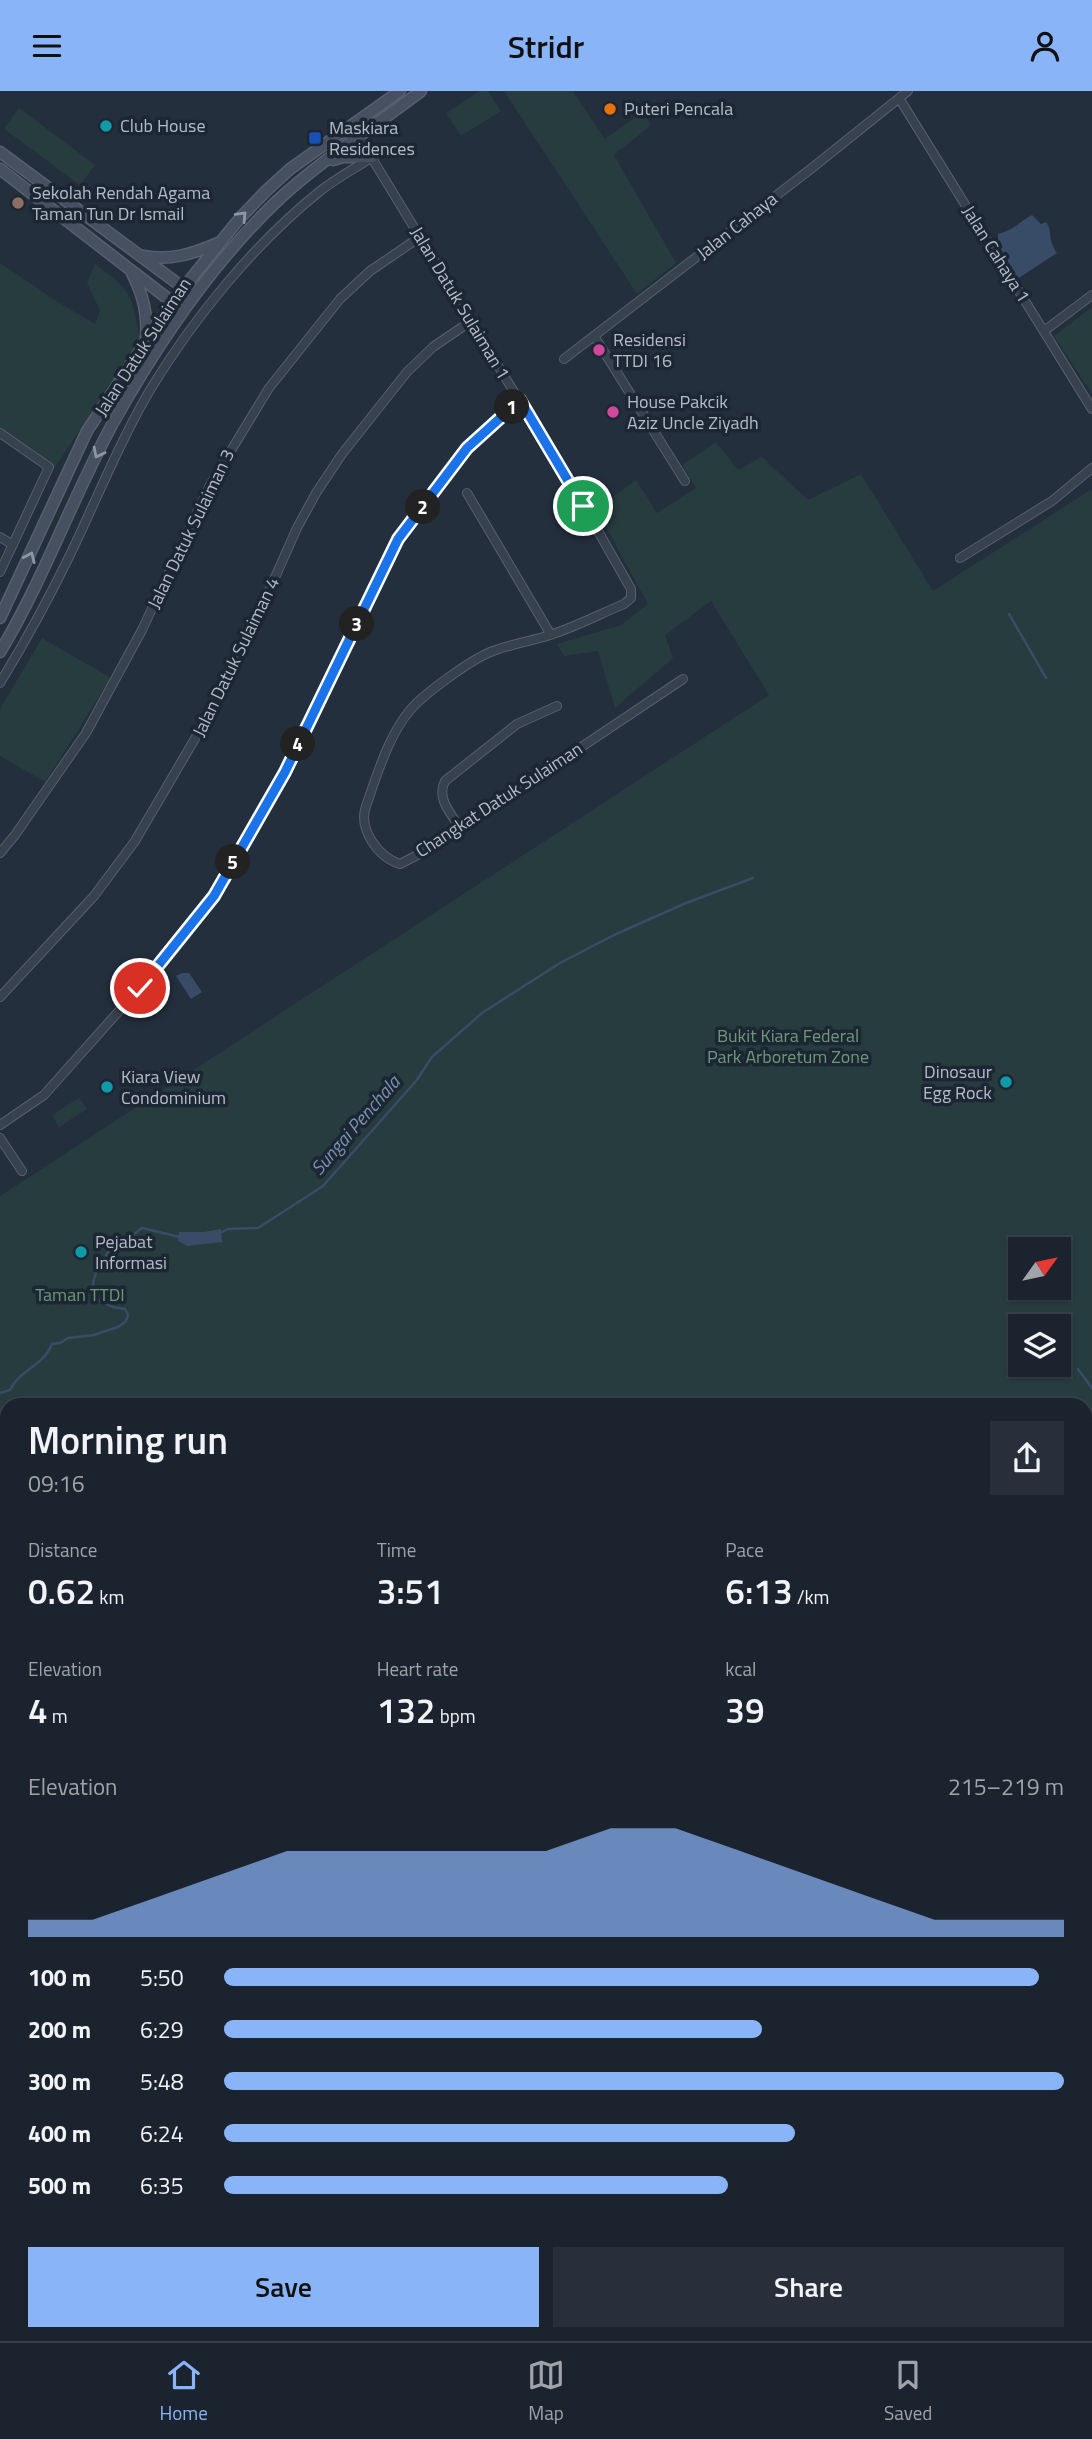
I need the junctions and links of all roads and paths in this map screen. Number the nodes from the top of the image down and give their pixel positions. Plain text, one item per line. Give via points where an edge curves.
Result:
1 (400, 91) edge
2 (421, 91) edge
3 (908, 91) edge
4 (899, 98) junction
5 (351, 125) junction
6 (359, 137) junction
7 (0, 152) edge
8 (372, 157) junction
9 (325, 163) junction
10 (0, 169) edge
11 (420, 237) junction
12 (220, 242) junction
13 (140, 256) junction
14 (131, 269) junction
15 (183, 287) junction
16 (1092, 295) edge
17 (195, 296) junction
18 (172, 302) junction
19 (184, 311) junction
20 (471, 321) junction
21 (1044, 331) junction
22 (594, 336) junction
23 (146, 341) junction
24 (564, 359) dead end
25 (520, 400) junction
26 (1092, 409) edge
27 (113, 423) junction
28 (87, 431) junction
29 (0, 433) edge
30 (1092, 468) edge
31 (685, 481) dead end
32 (467, 493) dead end
33 (590, 517) joint
34 (0, 537) edge
35 (13, 545) junction
36 (960, 558) dead end
37 (0, 572) edge
38 (4, 604) edge
39 (0, 618) edge
40 (551, 635) junction
41 (0, 652) edge
42 (683, 679) dead end
43 (0, 683) edge
44 (557, 706) dead end
45 (460, 828) junction
46 (0, 853) edge
47 (0, 997) edge
48 (0, 1125) edge
49 (0, 1138) edge
50 (22, 1171) dead end

1 - 5 main road, Jalan Datuk Sulaiman
2 - 6 main road, Jalan Datuk Sulaiman
3 - 4 street, Jalan Cahaya
4 - 21 street, Jalan Cahaya 1
4 - 22 street, Jalan Cahaya
5 - 6 street, Jalan Datuk Sulaiman 1
12 -> 5 main road, Jalan Datuk Sulaiman via 290,169
6 - 8 street, Jalan Datuk Sulaiman 1
6 - 9 main road, Jalan Datuk Sulaiman
7 - 13 main road
8 - 9 main road via 343,157
8 - 11 street, Jalan Datuk Sulaiman 1
8 - 43 street, Jalan Datuk Sulaiman via 319,192 268,238 188,334 151,389 40,615
9 - 17 main road, Jalan Datuk Sulaiman via 276,202
10 - 14 main road
11 - 20 street, Jalan Datuk Sulaiman 1
11 - 46 street, Jalan Datuk Sulaiman 3 via 370,271 340,299 269,388 210,485 142,630 86,733
12 - 13 main road via 181,257
12 - 15 main road, Jalan Datuk Sulaiman
13 - 15 main road
14 - 18 main road
14 - 23 main road via 145,303
15 - 17 main road
15 - 18 main road, Jalan Datuk Sulaiman
16 - 21 street
17 - 19 main road, Jalan Datuk Sulaiman
18 - 19 main road
18 - 23 main road, Jalan Datuk Sulaiman
19 - 27 main road, Jalan Datuk Sulaiman
20 - 25 street, Jalan Datuk Sulaiman 1
20 - 47 street, Jalan Datuk Sulaiman 4 via 407,372 341,454 297,528 210,713 135,841 94,896
21 - 26 street, Jalan Cahaya 1
22 - 24 street, Jalan Cahaya
22 - 31 street
23 - 28 main road, Jalan Datuk Sulaiman
25 - 33 street, Jalan Datuk Sulaiman 1
25 - 48 street via 467,448 398,539 285,772 214,896 168,956 44,1095
27 - 28 main road via 99,419
27 -> 41 main road, Jalan Datuk Sulaiman
38 -> 28 main road, Jalan Datuk Sulaiman
29 - 35 street via 49,467
30 - 36 street via 1052,501
32 - 40 street
33 - 40 street, Changkat Datuk Sulaiman via 631,589 631,598
34 - 35 street
35 - 37 street
38 - 39 main road, Jalan Datuk Sulaiman
40 - 45 street, Changkat Datuk Sulaiman via 491,651 441,683 410,710 386,750 363,814 366,830 382,854 400,864
42 - 45 street, Changkat Datuk Sulaiman
44 - 45 street via 517,724 445,781 441,797
49 - 50 street

